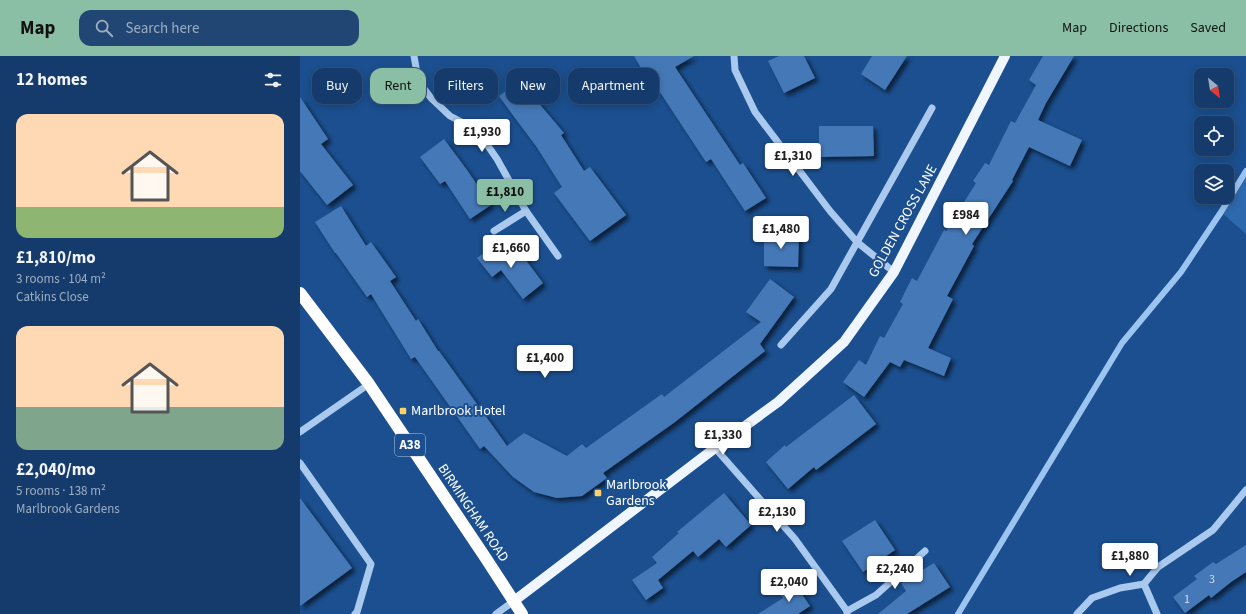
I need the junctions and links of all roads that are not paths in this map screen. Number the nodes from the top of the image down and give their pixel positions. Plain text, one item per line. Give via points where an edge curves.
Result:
1 (414, 56) edge
2 (734, 56) edge
3 (1005, 56) edge
4 (932, 108) dead end
5 (526, 211) junction
6 (494, 231) dead end
7 (858, 242) junction
8 (558, 256) dead end
9 (894, 272) junction
10 (300, 293) edge
11 (781, 345) dead end
12 (369, 384) junction
13 (300, 432) edge
14 (715, 448) junction
15 (300, 463) edge
16 (1246, 490) edge
17 (925, 551) dead end
18 (1144, 584) junction
19 (514, 601) junction
20 (847, 613) edge
21 (354, 614) edge
22 (496, 614) edge
23 (522, 614) edge
24 (1077, 614) edge
25 (1157, 614) edge

1 - 5 street via 422,86 450,116 477,130 497,159
2 - 7 street via 735,70 755,112 830,211
3 - 9 main road, GOLDEN CROSS LANE
4 - 7 street
5 - 6 street
5 - 8 street
7 - 9 street
7 - 11 street via 831,289
9 - 14 main road, GOLDEN CROSS LANE via 844,342 778,402
10 - 12 highway, BIRMINGHAM ROAD / A38
12 - 13 street
12 - 19 highway, BIRMINGHAM ROAD / A38
14 - 19 main road, GOLDEN CROSS LANE
14 - 20 street via 795,539
15 - 21 street via 372,564 357,612
16 - 18 street via 1213,530 1158,566
17 - 20 street via 876,595
18 - 24 street via 1120,588 1092,598
18 - 25 street
19 - 22 street
19 - 23 highway, BIRMINGHAM ROAD / A38

